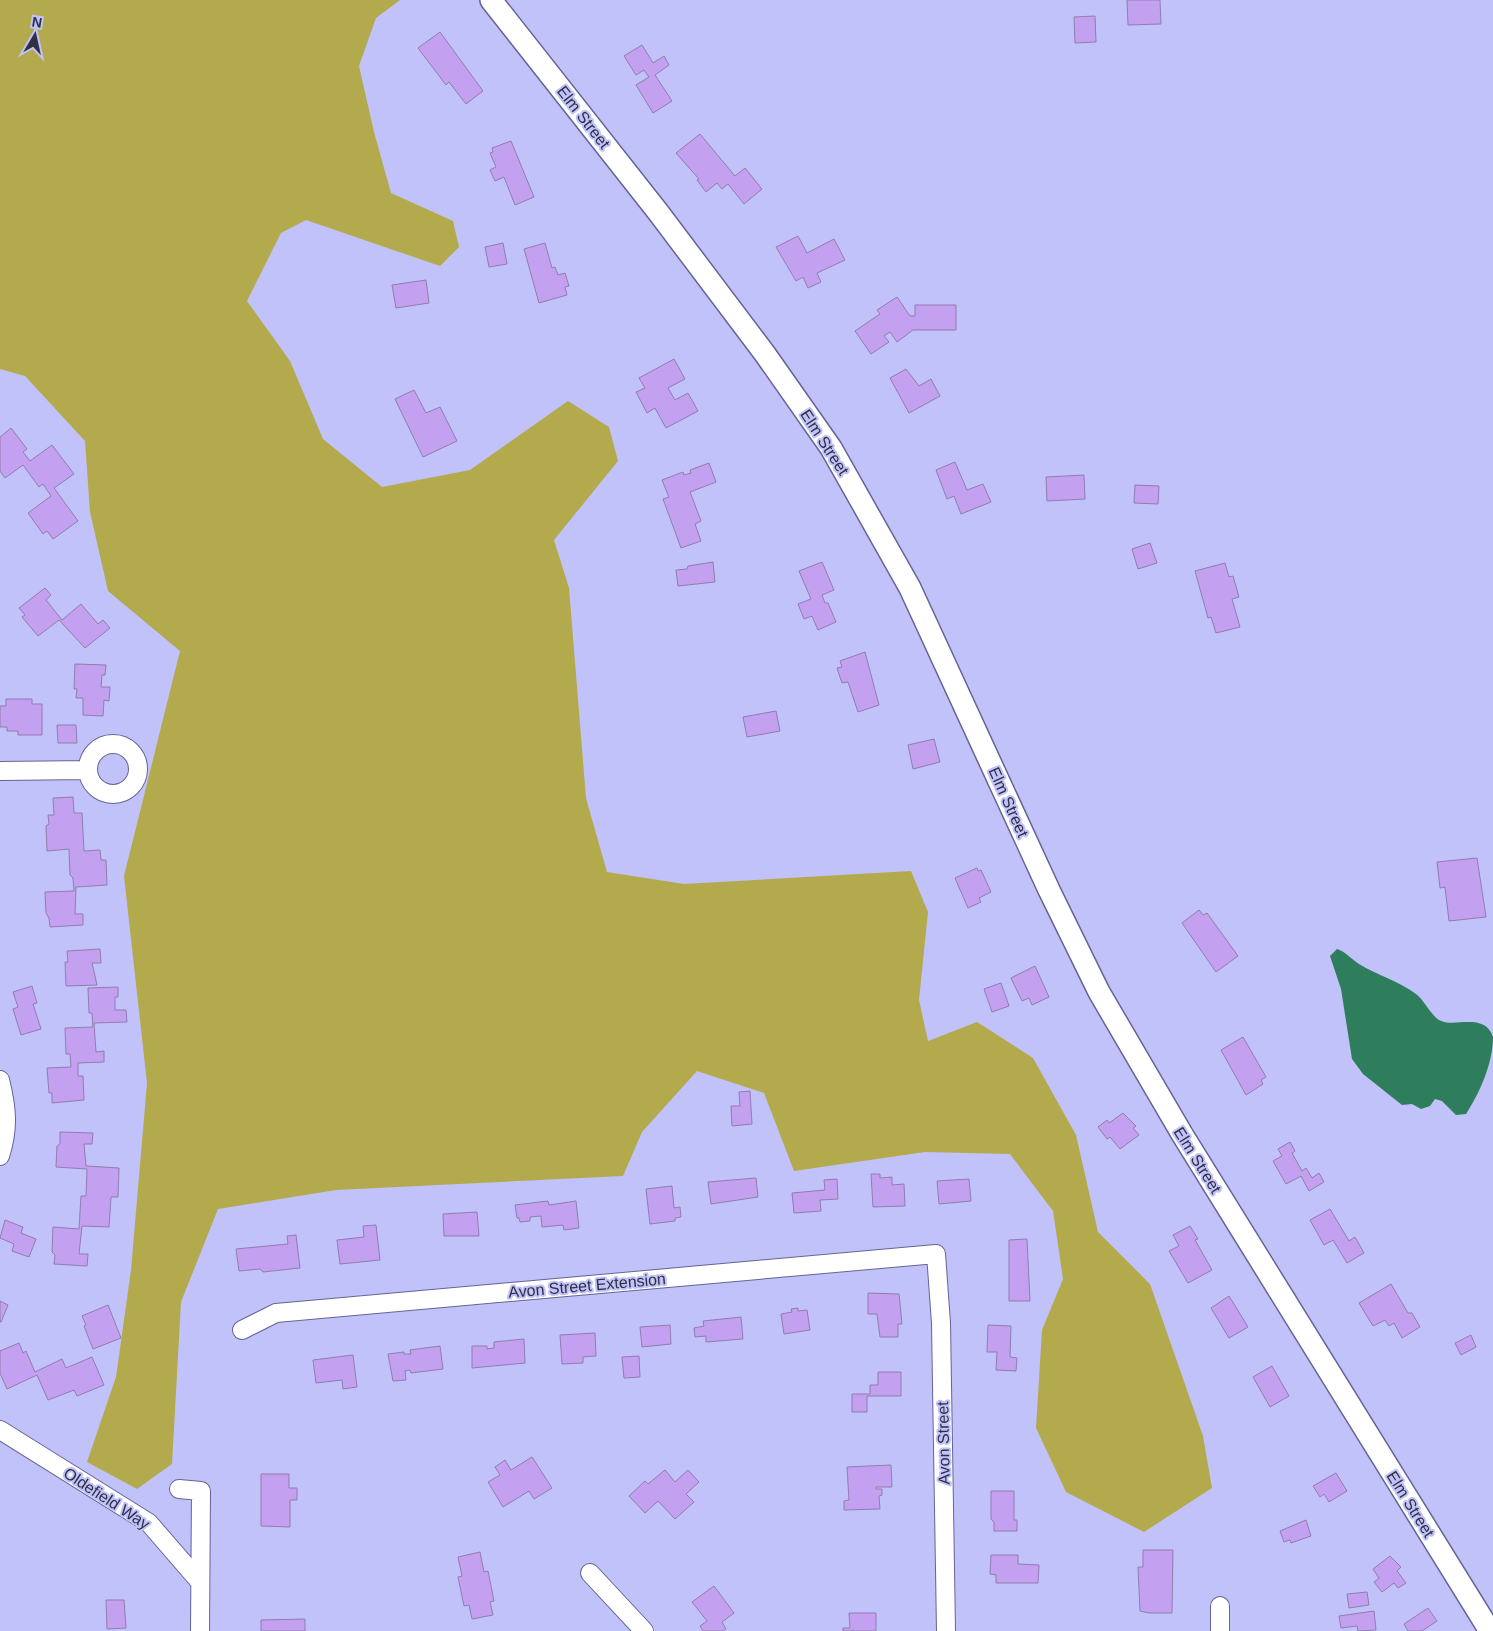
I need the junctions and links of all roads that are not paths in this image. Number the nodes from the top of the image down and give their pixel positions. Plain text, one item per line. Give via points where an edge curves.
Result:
1 (491, 0) edge
2 (88, 770) dead end
3 (0, 771) edge
4 (0, 1080) edge
5 (0, 1156) edge
6 (936, 1254) joint
7 (242, 1330) dead end
8 (0, 1430) edge
9 (179, 1489) dead end
10 (590, 1573) dead end
11 (200, 1582) junction
12 (1220, 1606) dead end
13 (200, 1631) edge
14 (644, 1631) edge
15 (946, 1631) edge
16 (1220, 1631) edge
17 (1490, 1631) edge

1 - 17 street, Elm Street via 669,226 831,448 910,588 1048,890 1099,992 1182,1134
2 - 3 street
4 - 5 street via 7,1108
6 - 7 street, Avon Street Extension via 276,1313
6 - 15 street, Avon Street via 941,1323
8 - 11 street, Oldefield Way via 149,1522
9 - 11 street via 201,1491
10 - 14 street
11 - 13 street
12 - 16 street

